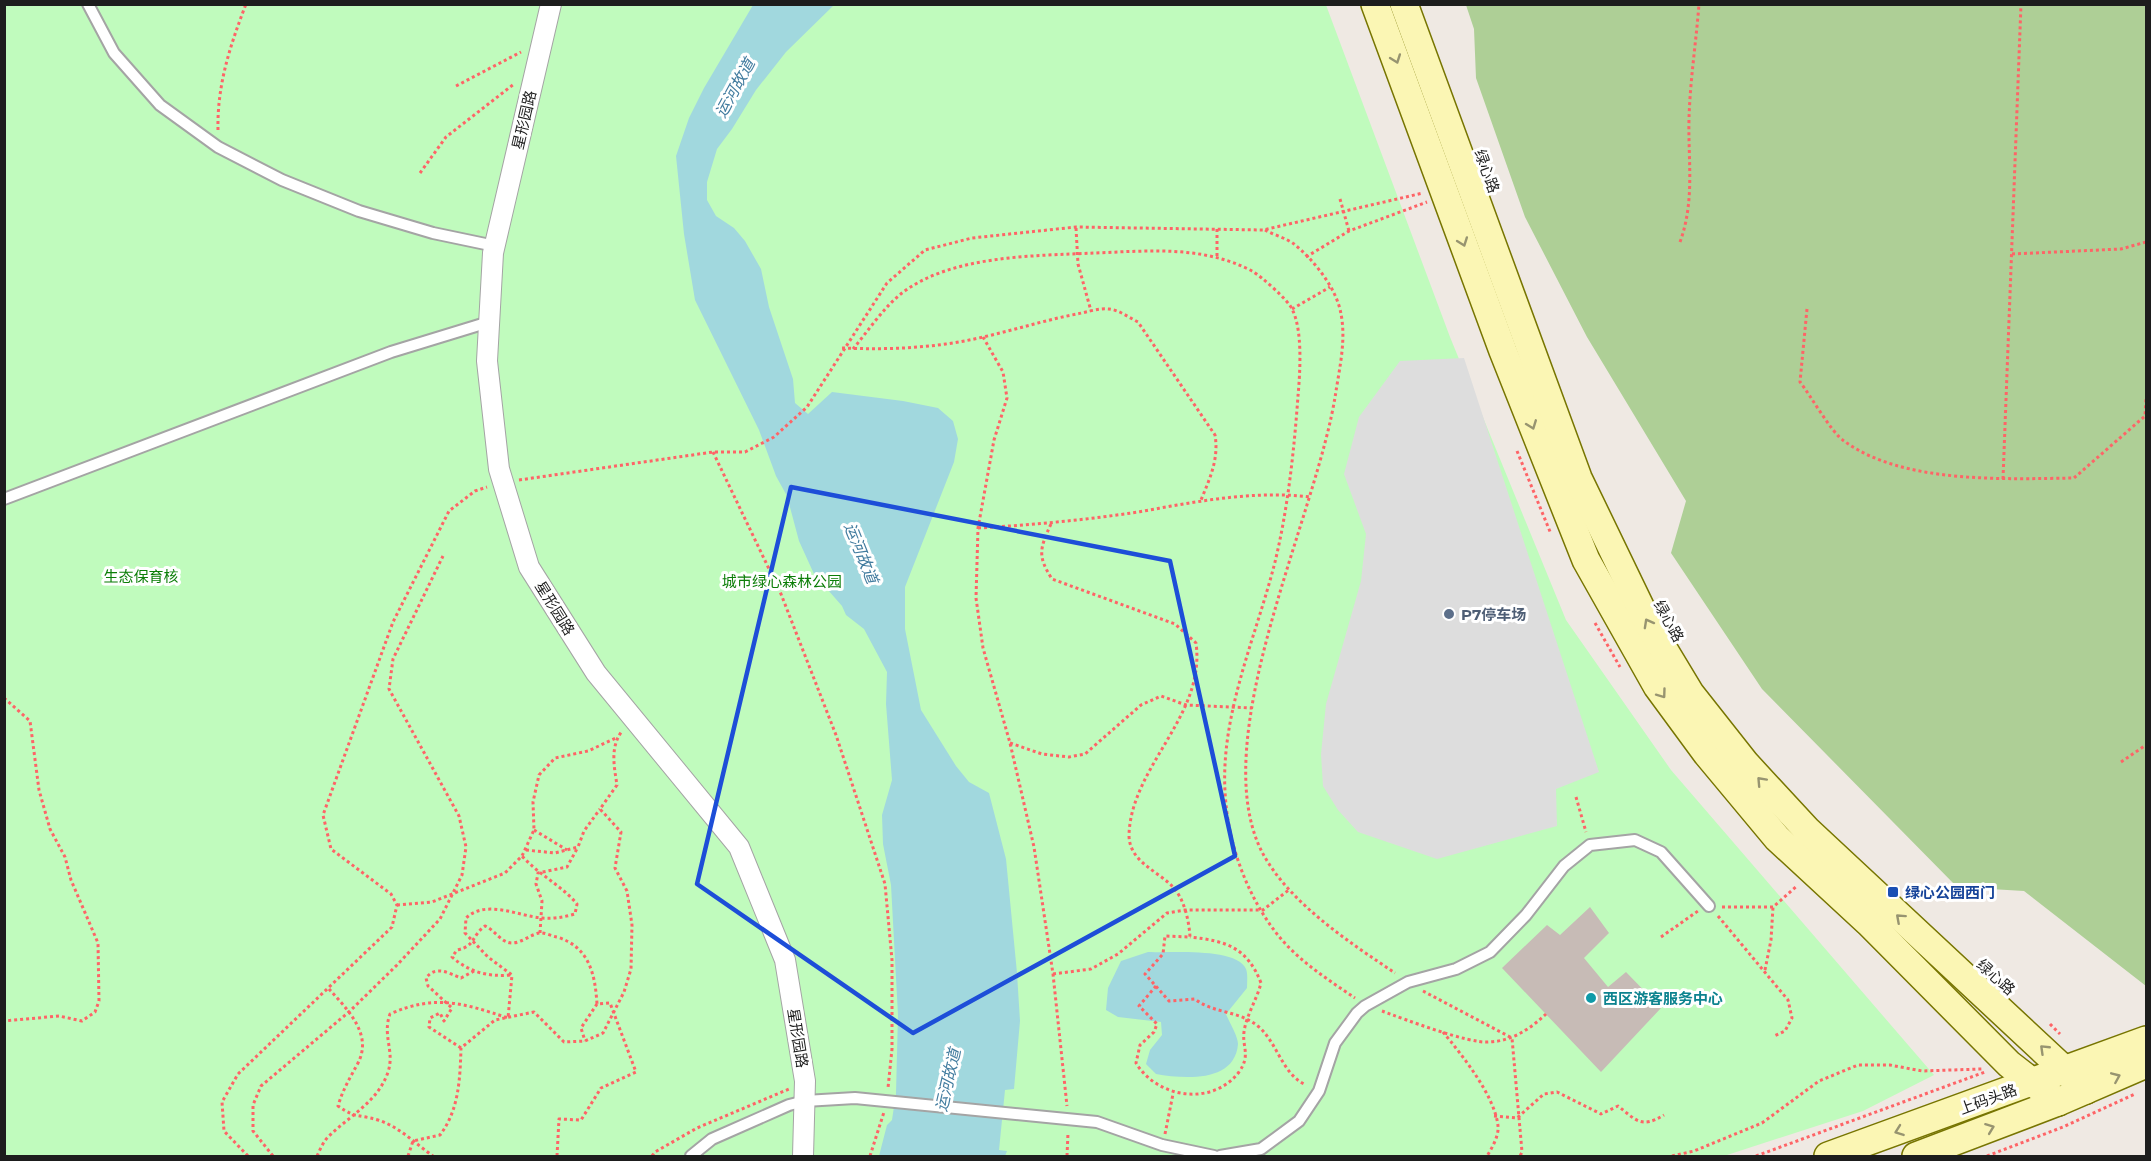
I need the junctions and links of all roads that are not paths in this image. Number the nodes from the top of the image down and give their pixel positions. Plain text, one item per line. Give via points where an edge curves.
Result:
1 (88, 4) edge
2 (551, 4) edge
3 (1376, 4) edge
4 (1404, 4) edge
5 (495, 246) junction
6 (489, 322) junction
7 (4, 499) edge
8 (1709, 906) road end
9 (2146, 1041) edge
10 (2146, 1064) edge
11 (2066, 1071) junction
12 (2033, 1083) junction
13 (2095, 1086) junction
14 (805, 1101) junction
15 (2058, 1102) junction
16 (1942, 1115) junction
17 (1952, 1142) junction
18 (691, 1156) edge
19 (803, 1156) edge
20 (1214, 1156) edge
21 (1220, 1156) edge
22 (1828, 1156) edge
23 (1916, 1156) edge

1 - 5 lane via 114,53 160,105 218,147 282,180 359,211
2 - 5 street, 星形园路
3 -> 12 main road via 1536,438 1586,560 1657,686 1777,838 1869,923 2003,1066
11 -> 4 main road, 绿心路 via 1807,830 1746,764 1690,693 1648,625 1578,478
5 - 6 street, 星形园路
6 - 7 lane via 391,352
6 - 14 street, 星形园路 via 487,361 499,469 529,567 596,673 739,847 785,960
8 - 21 lane via 1661,852 1635,840 1590,845 1564,866 1526,915 1490,952 1456,969 1408,982 1365,1006 1335,1043 1319,1091 1299,1121 1261,1149
9 - 11 main road, 上码头路
13 -> 10 main road, 上码头路
11 - 12 main road, 上码头路
11 - 13 main road, 绿心路
12 - 15 main road
12 - 16 main road, 上码头路
13 - 15 main road, 上码头路
14 - 18 lane via 712,1139
14 - 19 street, 星形园路
14 - 20 lane via 888,1100 1097,1122 1162,1145
17 -> 15 main road, 上码头路
16 - 17 main road via 1951,1120 1955,1134
16 -> 22 main road, 上码头路
17 - 23 main road, 上码头路

